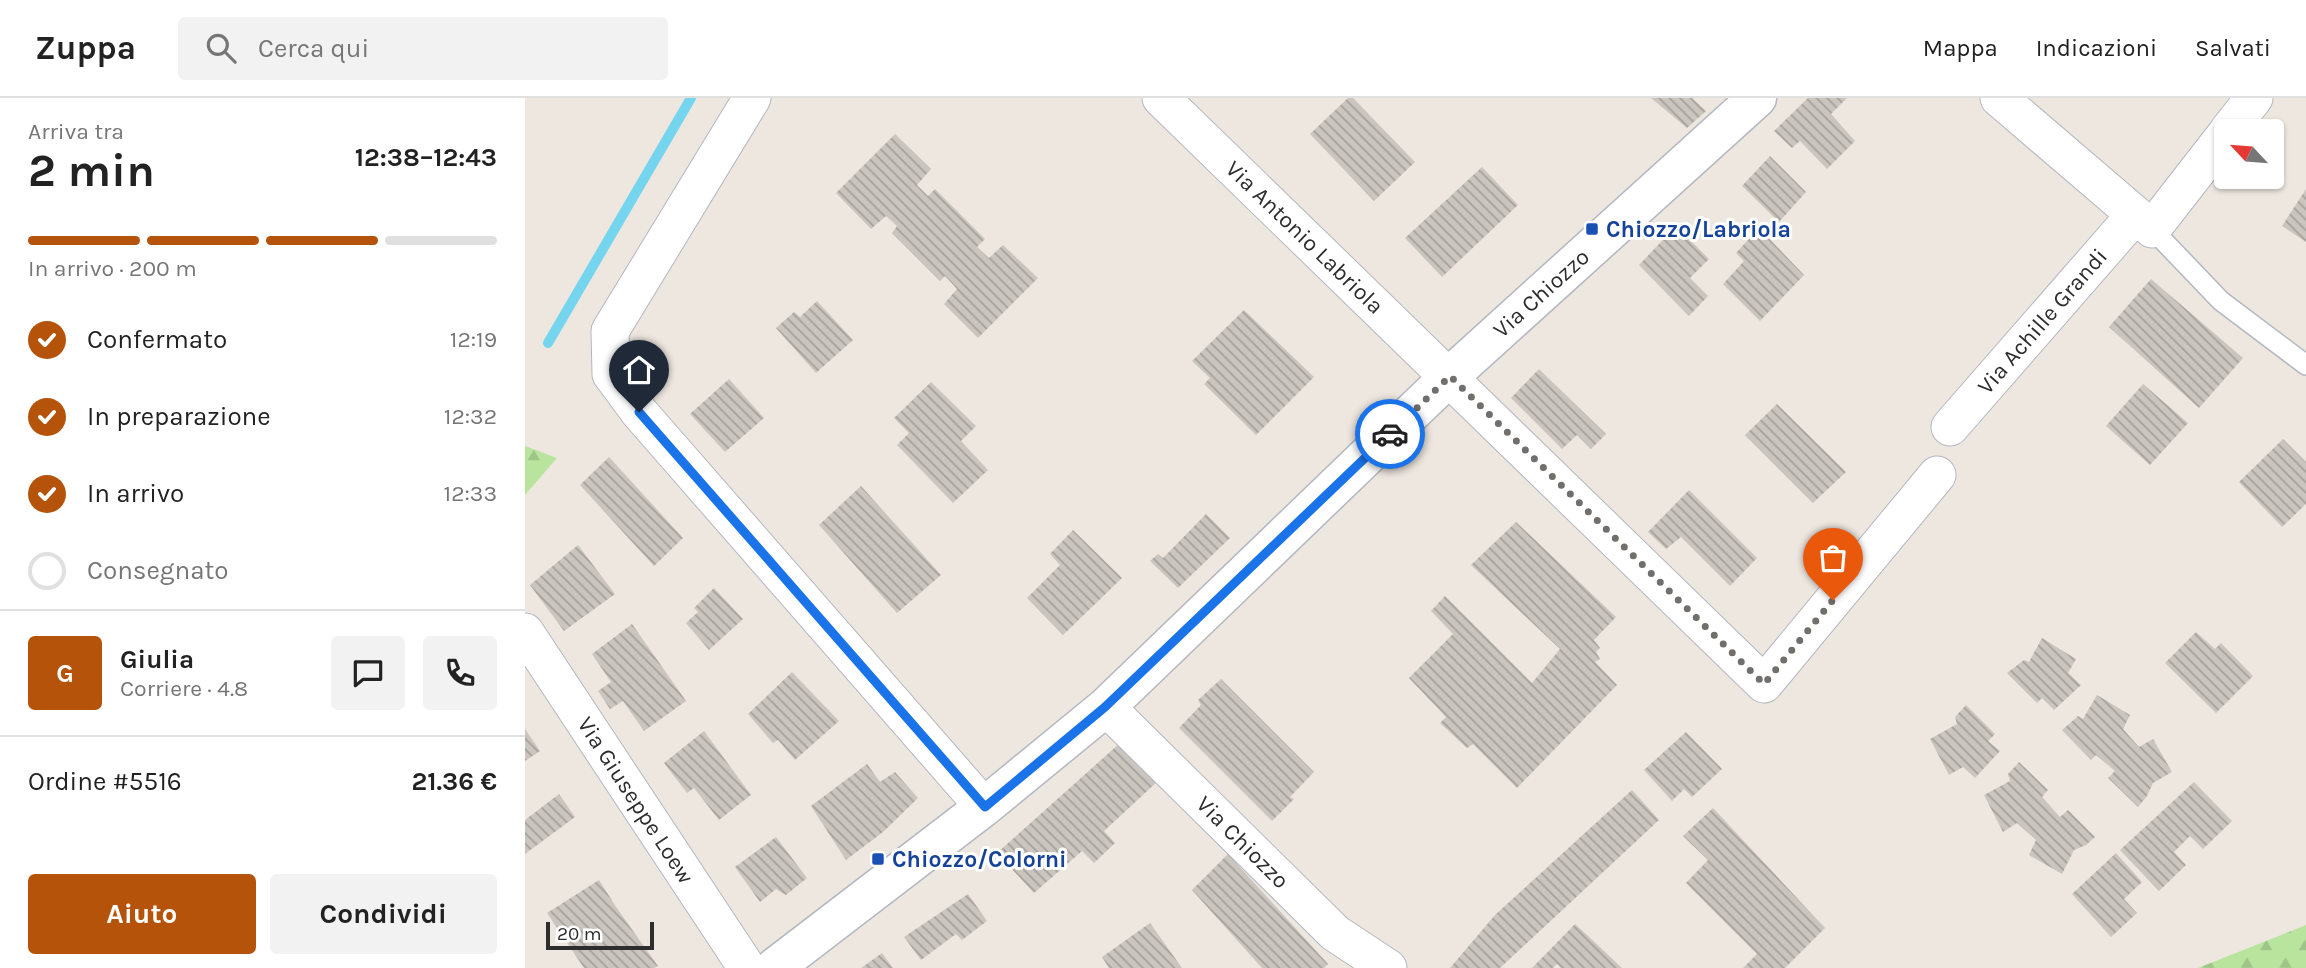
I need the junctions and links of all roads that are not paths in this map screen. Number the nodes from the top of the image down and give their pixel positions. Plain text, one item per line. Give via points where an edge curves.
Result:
1 (752, 98) edge
2 (1161, 98) edge
3 (1757, 98) edge
4 (1999, 98) edge
5 (2254, 98) edge
6 (2238, 119) edge
7 (2214, 147) edge
8 (2143, 222) junction
9 (2306, 365) edge
10 (1450, 376) junction
11 (1950, 426) dead end
12 (1937, 475) dead end
13 (525, 632) edge
14 (1105, 707) junction
15 (985, 807) junction
16 (747, 968) edge
17 (774, 968) edge
18 (1388, 968) edge

1 - 15 street via 610,331 611,374 639,412
2 - 10 street, Via Antonio Labriola
3 - 10 street, Via Chiozzo
4 - 8 street
5 - 6 street, Via Achille Grandi
7 - 8 street, Via Achille Grandi
8 - 9 lane via 2221,301
8 - 11 street, Via Achille Grandi
10 - 12 street via 1764,684
10 - 14 street, Via Chiozzo
13 - 16 street, Via Giuseppe Loew
14 - 15 street, Via Chiozzo
14 - 18 street, Via Chiozzo via 1335,933
15 - 17 street, Via Chiozzo

